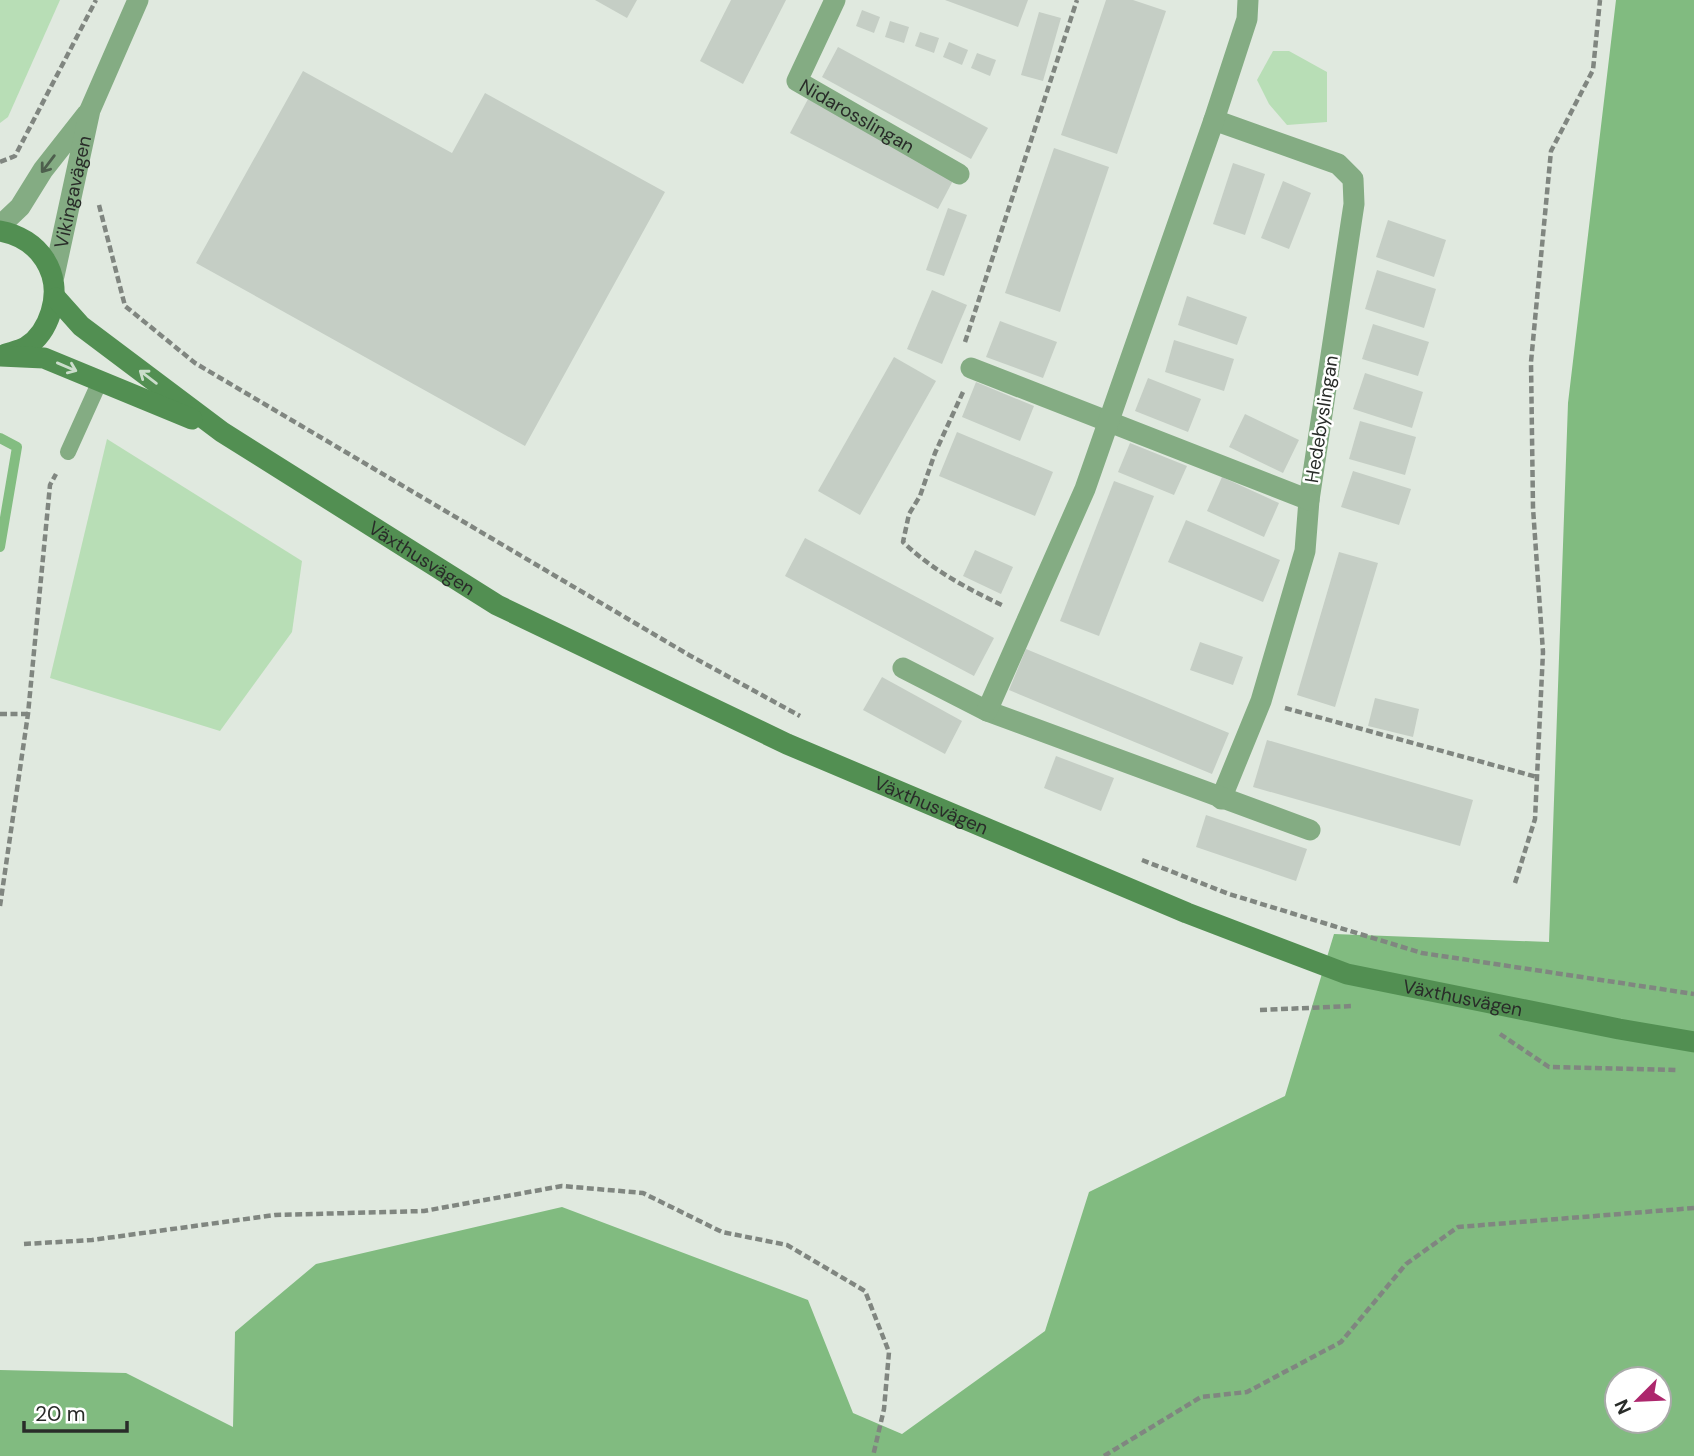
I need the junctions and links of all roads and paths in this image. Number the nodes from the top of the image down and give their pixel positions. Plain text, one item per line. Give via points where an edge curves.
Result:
1 (96, 0) edge
2 (138, 0) edge
3 (835, 0) edge
4 (1077, 0) edge
5 (1248, 0) edge
6 (1600, 0) edge
7 (90, 110) junction
8 (1214, 120) junction
9 (15, 156) junction
10 (0, 162) edge
11 (43, 170) junction
12 (959, 174) dead end
13 (74, 185) junction
14 (0, 229) edge
15 (54, 276) junction
16 (56, 298) junction
17 (0, 356) edge
18 (971, 368) junction
19 (100, 381) junction
20 (1110, 422) junction
21 (222, 432) junction
22 (68, 452) joint
23 (1309, 500) junction
24 (1028, 619) junction
25 (904, 668) dead end
26 (1261, 701) junction
27 (987, 712) junction
28 (0, 714) edge
29 (28, 714) junction
30 (806, 720) dead end
31 (1537, 777) junction
32 (1221, 799) junction
33 (1310, 830) dead end
34 (1138, 859) dead end
35 (1514, 883) dead end
36 (0, 906) edge
37 (1694, 994) edge
38 (1354, 1006) dead end
39 (1260, 1010) dead end
40 (1489, 1030) dead end
41 (1694, 1042) edge
42 (1687, 1070) dead end
43 (1694, 1208) edge
44 (24, 1244) dead end
45 (873, 1456) edge
46 (1104, 1456) edge

1 - 9 path
2 - 7 street, Vikingavägen
3 - 12 street, Nidarosslingan via 797,81
4 - 18 path via 958,361
5 - 8 street via 1247,19
6 - 31 path via 1593,70 1551,151 1531,362 1543,652
7 -> 11 street, Vikingavägen
7 - 13 street, Vikingavägen
8 - 20 street
8 - 23 street, Hedebyslingan via 1338,164 1353,179 1354,204
9 - 10 path
9 - 11 path
11 - 14 street, Vikingavägen
13 - 15 street, Vikingavägen
13 - 30 path via 97,197 125,306 195,363
14 - 15 street via 32,244
15 - 16 street
16 - 17 street via 47,326 27,347
21 -> 16 street, Växthusvägen via 80,326
17 -> 19 street, Växthusvägen via 44,358
18 - 20 street
18 - 24 path via 909,514 904,542 945,575
19 - 21 street, Växthusvägen
19 - 22 lane
20 - 23 street
20 - 24 street
21 - 41 street, Växthusvägen via 497,605 787,744 1187,913 1347,974
22 - 29 path via 50,485
23 - 26 street, Hedebyslingan via 1305,551
24 - 27 street
25 - 27 street
26 - 31 path
26 - 32 street, Hedebyslingan
27 - 32 street
28 - 29 path
29 - 36 path
31 - 35 path via 1535,819
32 - 33 street
34 - 37 path via 1229,894 1422,953
38 - 39 path
40 - 42 path via 1549,1068
43 - 46 path via 1458,1227 1406,1264 1341,1342 1247,1392 1201,1397
44 - 45 path via 92,1240 275,1215 425,1211 562,1186 643,1193 722,1232 787,1245 865,1291 889,1352 884,1409

